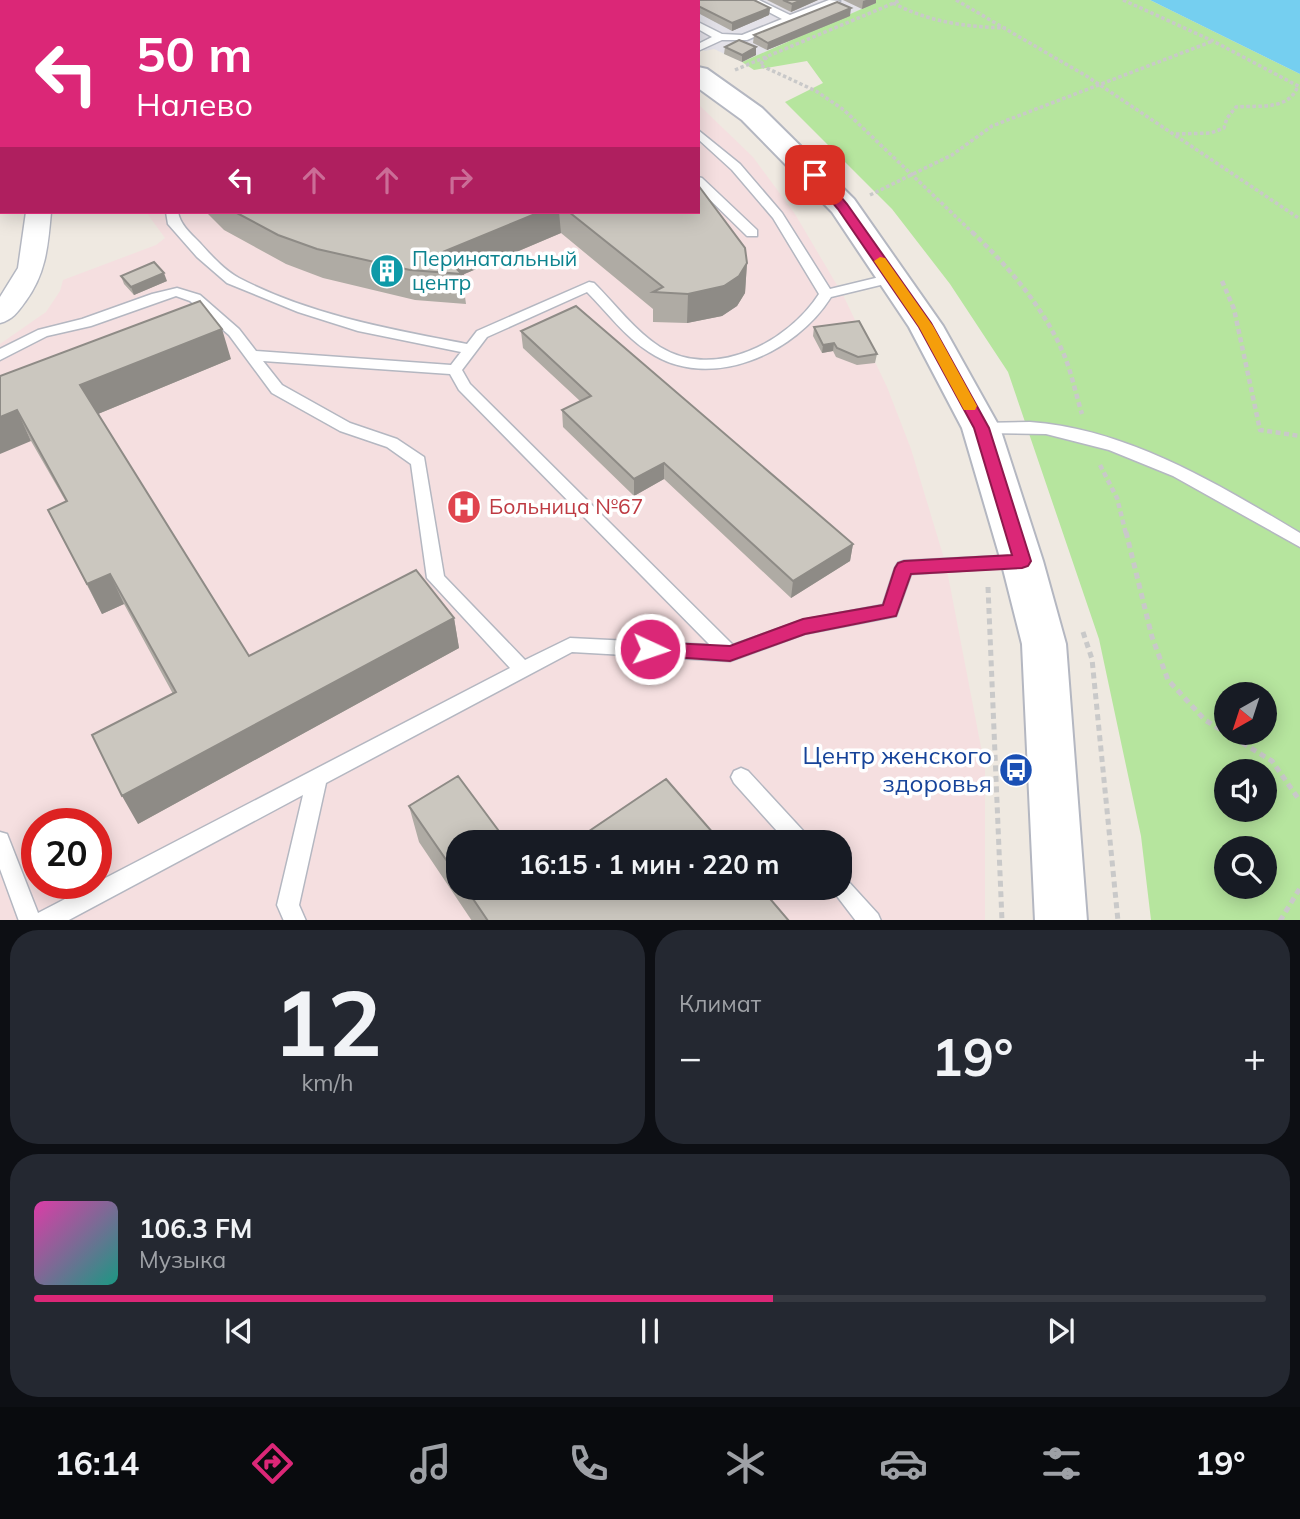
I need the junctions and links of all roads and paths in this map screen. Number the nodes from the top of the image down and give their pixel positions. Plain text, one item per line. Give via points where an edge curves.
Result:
1 (751, 0) edge
2 (901, 0) edge
3 (956, 0) edge
4 (1123, 0) edge
5 (837, 2) edge
6 (892, 3) junction
7 (790, 19) junction
8 (700, 26) edge
9 (1010, 28) junction
10 (720, 37) junction
11 (1213, 41) junction
12 (700, 47) edge
13 (715, 74) edge
14 (1100, 83) junction
15 (1299, 87) edge
16 (1176, 134) junction
17 (700, 135) edge
18 (700, 183) edge
19 (843, 206) junction
20 (38, 214) edge
21 (172, 214) edge
22 (1300, 219) edge
23 (752, 233) dead end
24 (892, 278) junction
25 (1222, 281) dead end
26 (826, 295) junction
27 (0, 314) edge
28 (471, 349) junction
29 (0, 355) edge
30 (251, 355) junction
31 (455, 370) junction
32 (981, 428) junction
33 (1300, 436) edge
34 (1300, 541) edge
35 (1022, 561) junction
36 (988, 587) dead end
37 (730, 654) junction
38 (523, 670) junction
39 (741, 777) dead end
40 (317, 778) junction
41 (789, 830) edge
42 (0, 841) edge
43 (1300, 888) edge
44 (852, 900) edge
45 (30, 920) edge
46 (45, 920) edge
47 (295, 920) edge
48 (870, 920) edge
49 (1002, 920) edge
50 (1061, 920) edge
51 (1280, 920) edge

1 - 7 lane
2 - 6 path
3 - 9 path
4 - 11 path
5 - 7 lane
6 - 9 path via 908,12 947,21
6 - 13 path
7 - 10 lane via 743,38
8 - 10 lane
9 - 14 path
10 - 12 lane
11 - 14 path
11 - 15 path
13 - 19 street
14 - 16 path
14 - 19 path via 992,126 952,155
15 - 16 path via 1284,103 1236,107 1224,128 1211,133
16 - 22 path
17 - 26 lane via 736,167 778,216
18 - 23 lane
19 - 24 street
20 - 27 street via 33,271 20,294
21 - 28 lane via 173,221 202,254 232,280 363,328
24 - 26 lane
24 - 32 street via 926,326
25 - 33 path via 1234,309 1260,429
26 - 28 lane via 809,319 781,341 737,362 690,364 655,350 589,286 481,334
28 - 31 lane
29 - 30 lane via 43,332 86,323 177,292 195,298 234,332
30 - 31 lane
30 - 38 lane via 277,389 345,427 392,443 418,461 436,578
31 - 37 lane via 464,387
32 - 34 lane via 1044,429 1116,446 1206,484
32 - 35 street
35 - 37 lane via 904,568 890,611 803,627
35 - 50 street via 1044,644
36 - 49 path
37 - 38 lane via 570,645
38 - 40 lane
39 - 41 lane
40 - 46 lane
40 - 47 lane via 288,905
42 - 45 lane
43 - 51 path
44 - 48 lane

